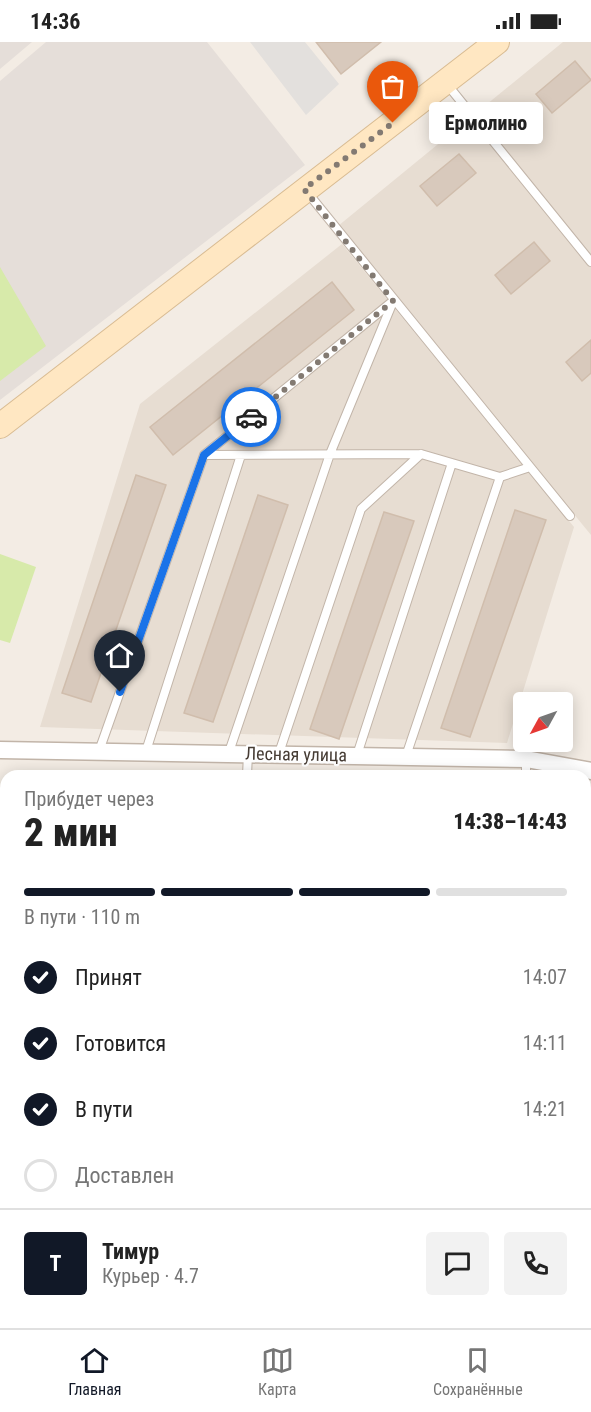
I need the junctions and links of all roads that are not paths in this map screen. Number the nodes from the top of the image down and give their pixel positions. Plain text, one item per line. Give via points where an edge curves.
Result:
1 (497, 42) edge
2 (446, 83) junction
3 (304, 189) junction
4 (591, 262) edge
5 (393, 301) junction
6 (0, 426) edge
7 (330, 454) junction
8 (421, 454) junction
9 (204, 455) junction
10 (241, 455) junction
11 (452, 463) junction
12 (530, 467) junction
13 (500, 477) junction
14 (570, 516) dead end
15 (0, 750) edge
16 (99, 751) junction
17 (146, 751) junction
18 (229, 752) junction
19 (248, 752) junction
20 (279, 753) junction
21 (357, 755) junction
22 (406, 756) junction
23 (526, 767) edge
24 (247, 770) edge
25 (575, 770) edge

1 - 2 street
2 - 3 street
2 - 4 lane
3 - 5 lane
3 - 6 street
5 - 7 lane
5 - 9 lane
5 - 12 lane
7 - 8 lane
7 - 10 lane
7 - 18 lane
8 - 11 lane
8 - 20 lane via 361,509
9 - 10 lane
9 - 16 lane
10 - 17 lane
11 - 13 lane
11 - 21 lane
12 - 13 lane
12 - 14 lane
13 - 22 lane
15 - 16 street, Лесная улица
16 - 17 street, Лесная улица
17 - 18 street, Лесная улица
18 - 19 street, Лесная улица
19 - 20 street, Лесная улица
19 - 24 lane
20 - 21 street, Лесная улица
21 - 22 street, Лесная улица
22 - 23 street, Лесная улица
23 - 25 street, Лесная улица

